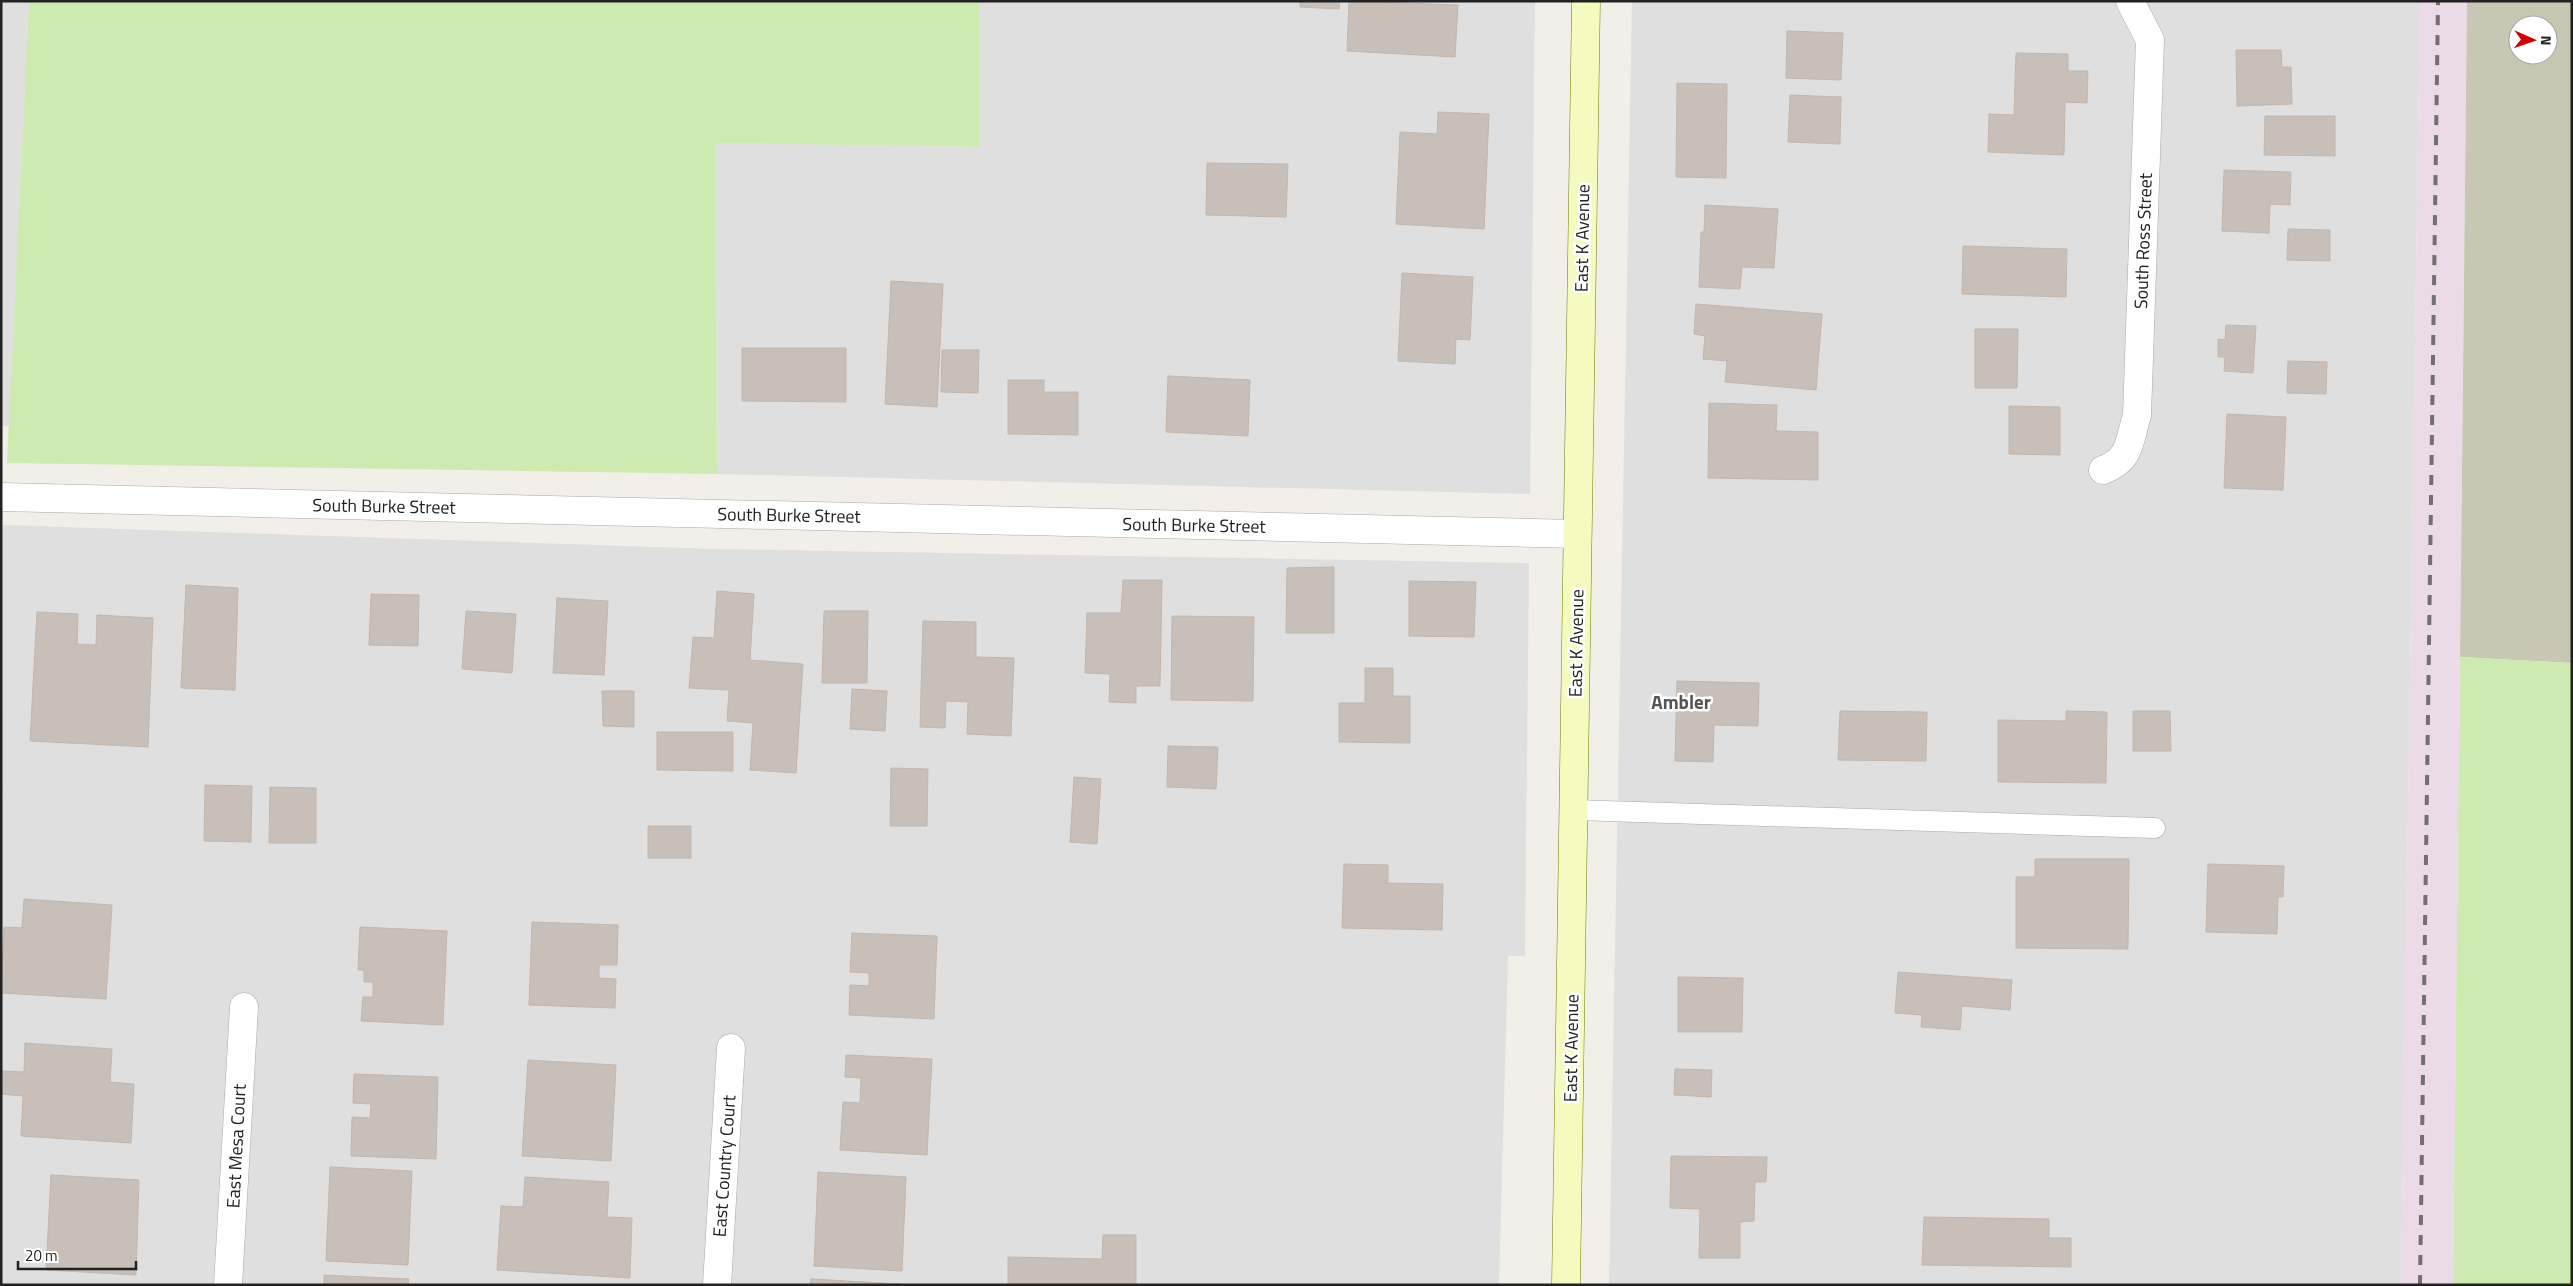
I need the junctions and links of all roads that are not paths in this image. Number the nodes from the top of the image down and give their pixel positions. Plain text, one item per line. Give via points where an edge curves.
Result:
1 (1586, 1) edge
2 (2130, 1) edge
3 (2103, 470) dead end
4 (1, 497) edge
5 (1577, 534) junction
6 (1574, 810) junction
7 (2155, 828) dead end
8 (244, 1007) dead end
9 (731, 1048) dead end
10 (228, 1285) edge
11 (717, 1285) edge
12 (1566, 1285) edge

1 - 5 street, East K Avenue
2 - 3 street, South Ross Street via 2150,40 2137,415 2124,458 2117,466
4 - 5 street, South Burke Street
5 - 6 street, East K Avenue
6 - 7 lane
6 - 12 street, East K Avenue
8 - 10 street, East Mesa Court
9 - 11 street, East Country Court

